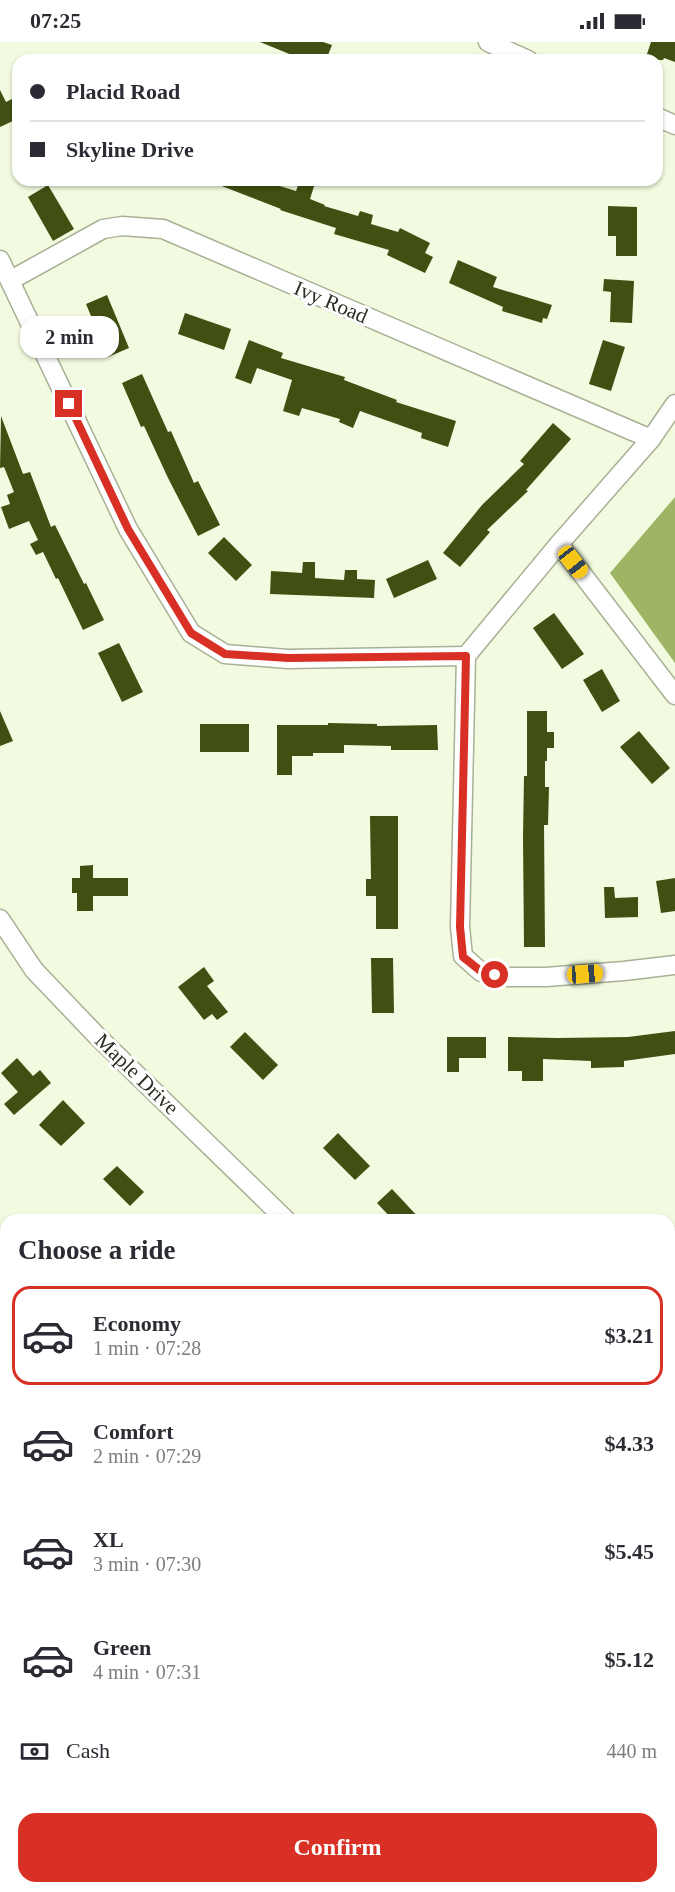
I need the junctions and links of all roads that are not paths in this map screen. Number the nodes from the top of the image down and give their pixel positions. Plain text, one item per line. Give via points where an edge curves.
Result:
1 (488, 42) edge
2 (515, 54) edge
3 (0, 260) edge
4 (11, 280) junction
5 (675, 404) edge
6 (651, 440) junction
7 (559, 544) junction
8 (466, 656) junction
9 (675, 695) edge
10 (0, 919) edge
11 (675, 965) edge
12 (280, 1214) edge

1 - 2 street
3 - 4 street
4 - 6 street, Ivy Road via 104,229 122,226 163,230
4 - 8 street via 128,529 191,633 225,654 288,658
5 - 6 street
6 - 7 street
7 - 8 street
7 - 9 street
8 - 11 street via 460,927 463,957 482,972 508,977
10 - 12 street, Maple Drive via 34,970

